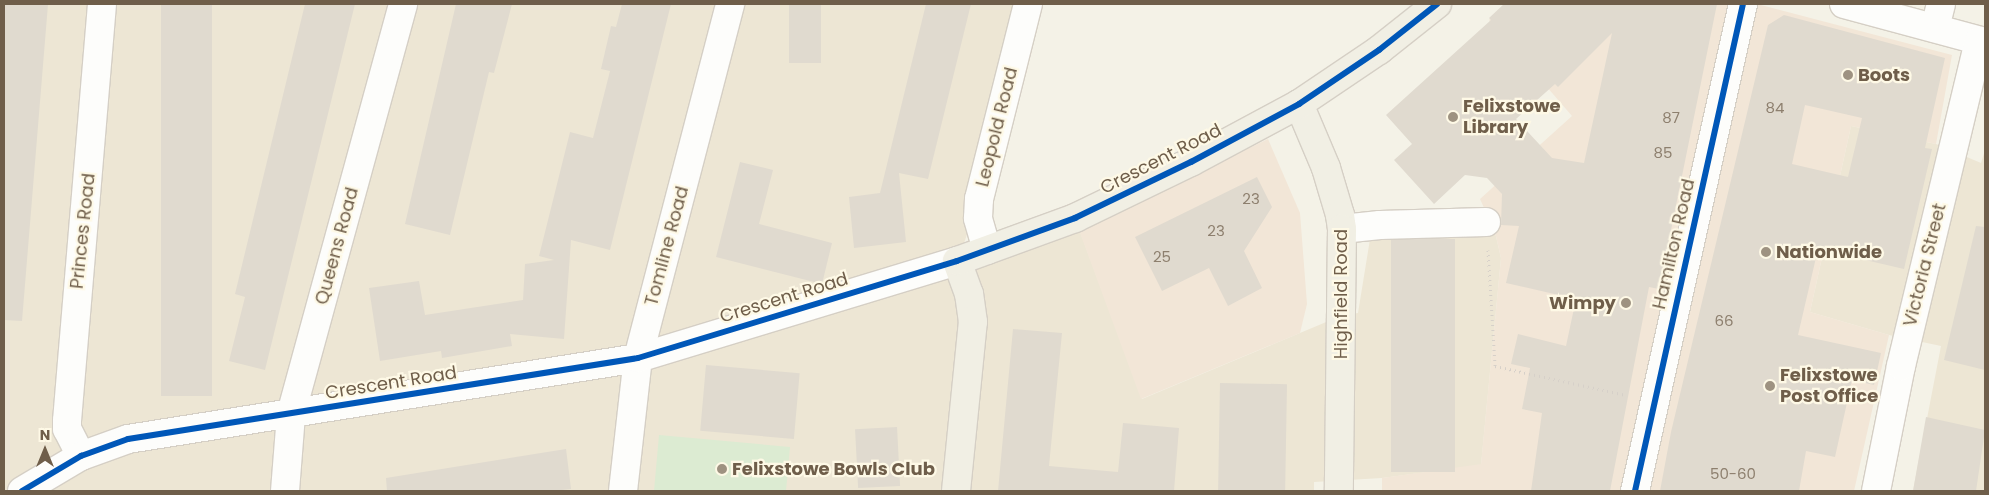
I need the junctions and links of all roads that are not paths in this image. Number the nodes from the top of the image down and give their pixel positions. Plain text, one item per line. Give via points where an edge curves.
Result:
1 (102, 4) edge
2 (403, 4) edge
3 (730, 4) edge
4 (1028, 4) edge
5 (1437, 4) edge
6 (1743, 4) edge
7 (1844, 4) edge
8 (1938, 16) edge
9 (1982, 42) edge
10 (1299, 104) junction
11 (1486, 222) road end
12 (1342, 230) junction
13 (987, 250) junction
14 (957, 261) junction
15 (638, 358) junction
16 (291, 414) junction
17 (81, 456) junction
18 (33, 489) edge
19 (284, 491) edge
20 (623, 491) edge
21 (956, 491) edge
22 (1339, 491) edge
23 (1635, 491) edge
24 (1876, 491) edge

1 - 17 street, Princes Road via 66,421
2 - 16 street, Queens Road
3 - 15 street, Tomline Road
4 - 13 street, Leopold Road via 979,200 978,218
5 - 10 main road, Crescent Road via 1379,50
6 - 23 street, Hamilton Road
7 - 8 street
8 - 9 street
9 - 24 street, Victoria Street via 1900,366
10 - 12 main road, Highfield Road via 1326,168
10 - 13 main road, Crescent Road via 1191,162 1075,218
11 - 12 street via 1380,225
12 - 22 main road, Highfield Road
13 - 14 main road, Crescent Road
14 - 15 street, Crescent Road
14 - 21 main road via 969,294 972,322
15 - 16 street, Crescent Road
15 - 20 street, Tomline Road
16 - 17 street, Crescent Road via 128,439
16 - 19 street, Queens Road
17 - 18 street, Crescent Road

